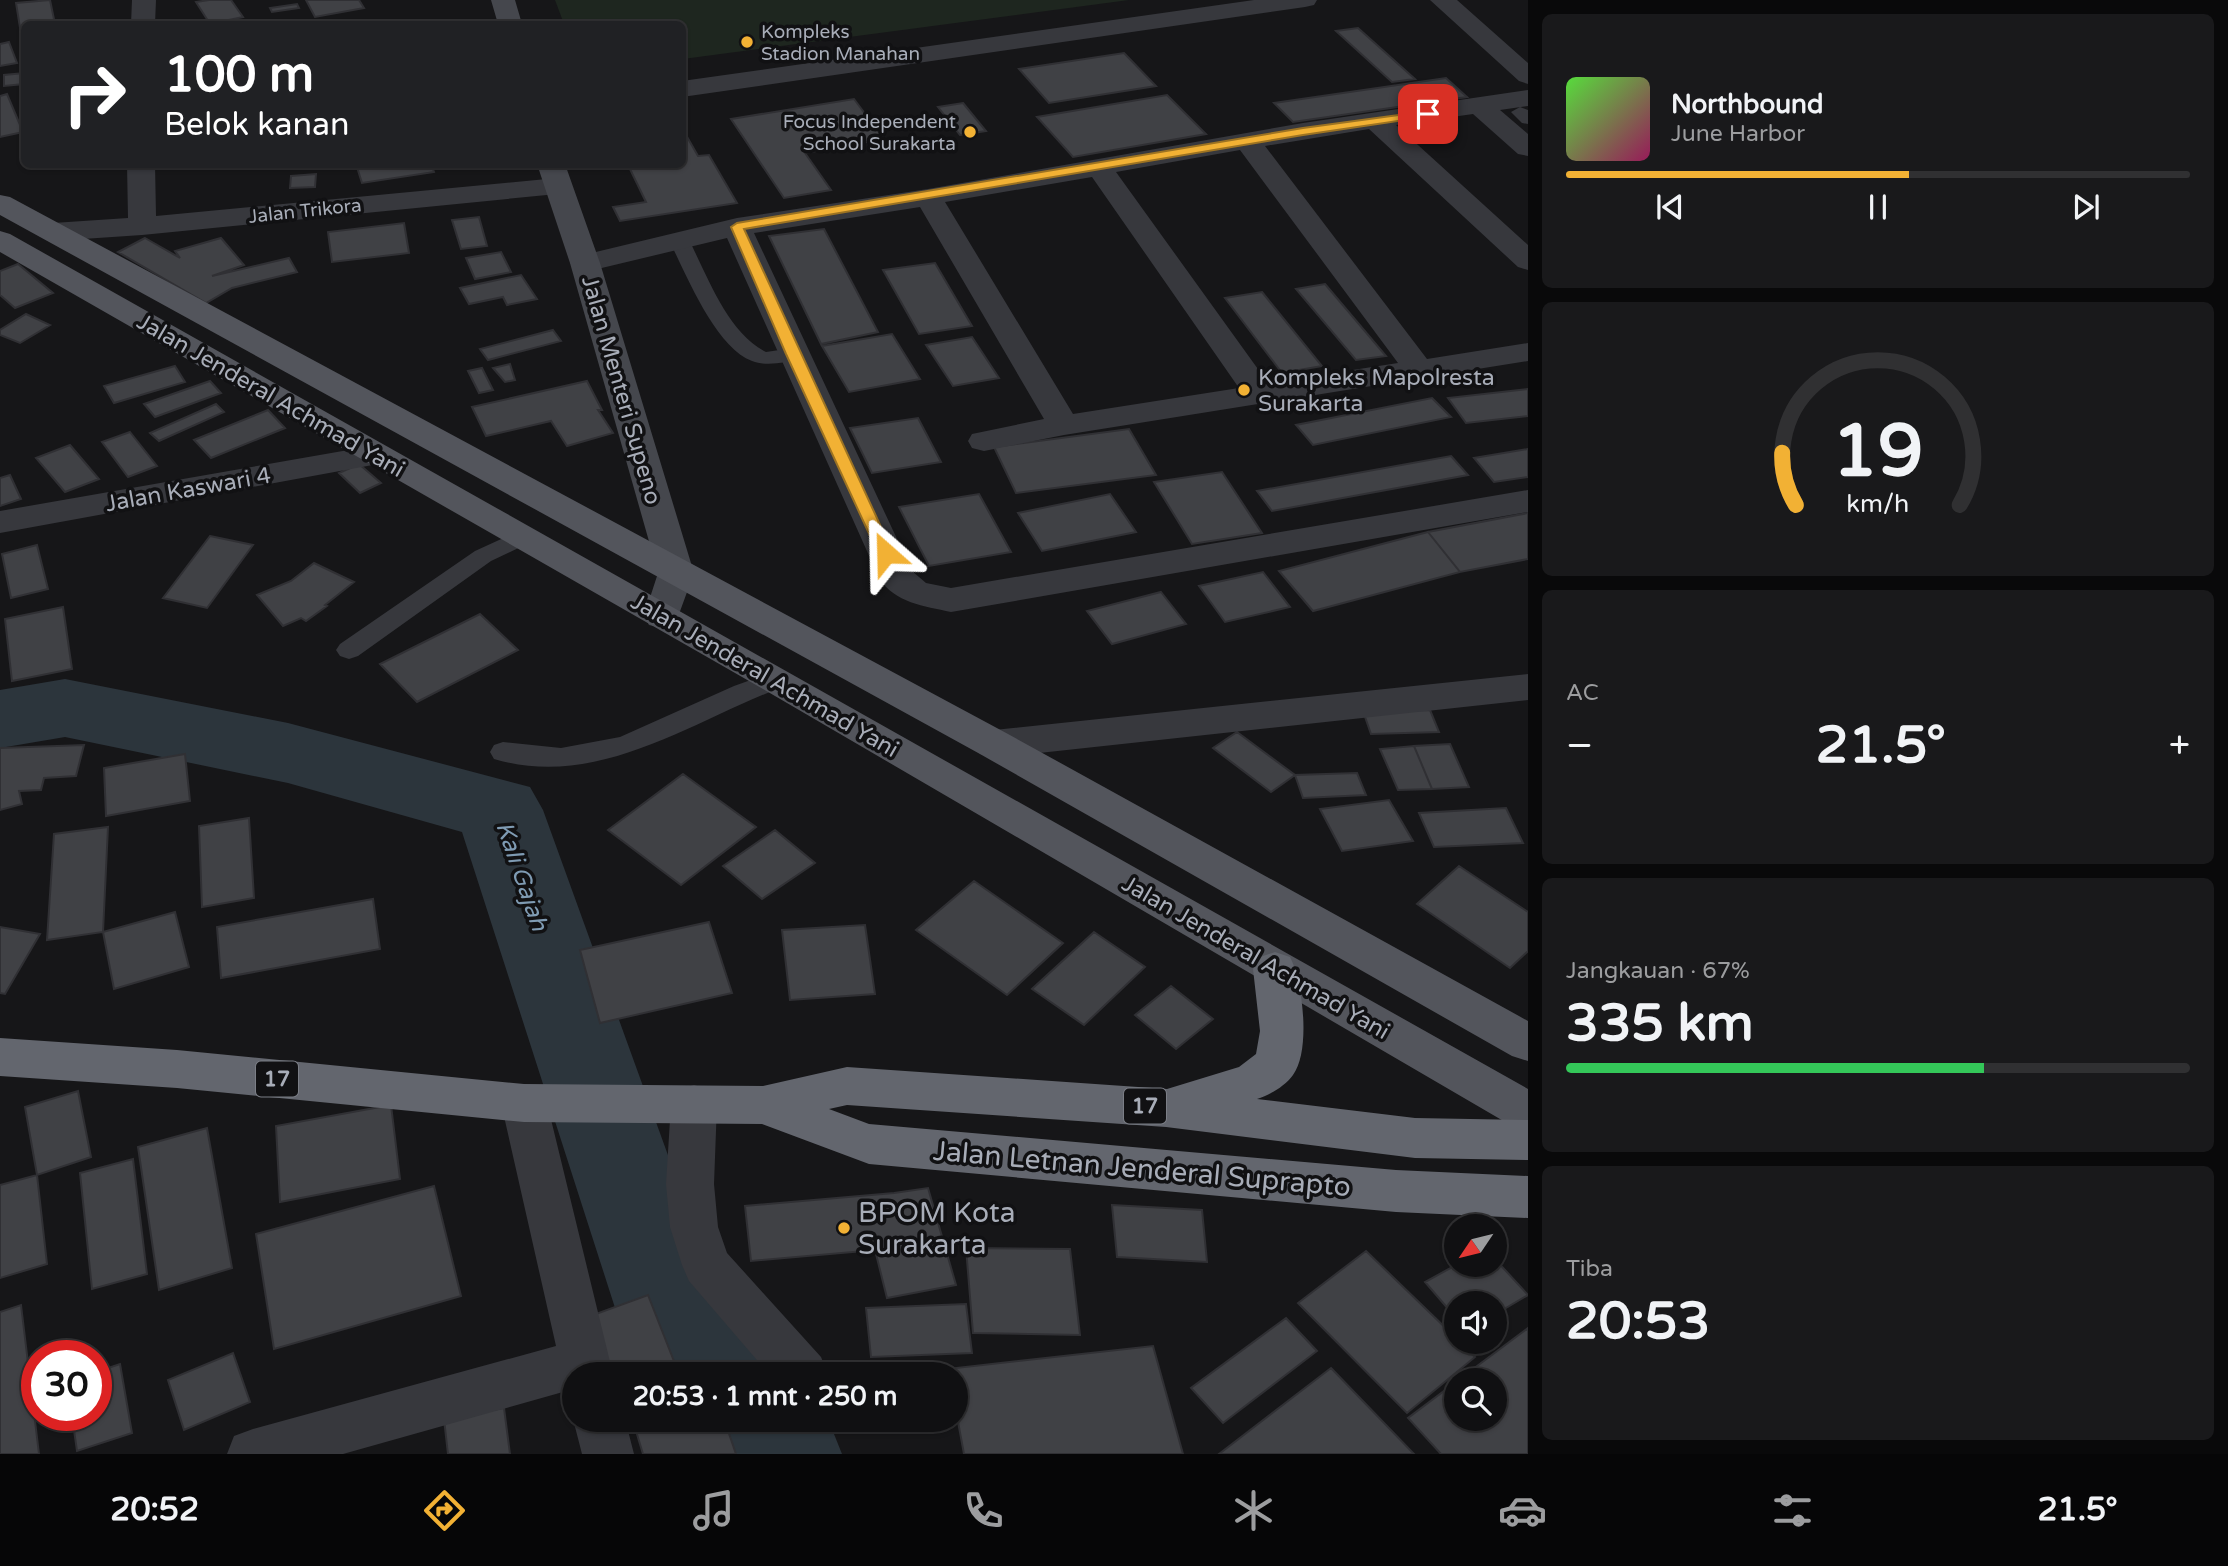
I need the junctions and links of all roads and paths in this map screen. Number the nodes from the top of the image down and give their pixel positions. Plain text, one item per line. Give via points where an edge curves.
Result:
1 (503, 0) edge
2 (1305, 0) edge
3 (1442, 0) edge
4 (509, 21) edge
5 (1528, 76) edge
6 (686, 88) edge
7 (1479, 106) junction
8 (1525, 109) edge
9 (1377, 122) junction
10 (1247, 141) junction
11 (1528, 148) edge
12 (1098, 166) junction
13 (141, 168) edge
14 (554, 175) edge
15 (928, 197) junction
16 (0, 204) edge
17 (142, 226) junction
18 (737, 227) junction
19 (53, 232) junction
20 (0, 240) edge
21 (679, 240) junction
22 (1528, 261) edge
23 (585, 263) junction
24 (1528, 352) edge
25 (793, 354) junction
26 (1419, 370) junction
27 (1261, 396) junction
28 (1064, 425) junction
29 (984, 441) dead end
30 (377, 455) junction
31 (1528, 501) edge
32 (0, 522) edge
33 (523, 537) junction
34 (676, 573) junction
35 (662, 616) junction
36 (349, 650) dead end
37 (776, 680) junction
38 (1528, 687) edge
39 (994, 744) junction
40 (503, 752) dead end
41 (1275, 969) junction
42 (1528, 1043) edge
43 (0, 1057) edge
44 (539, 1103) junction
45 (680, 1104) junction
46 (762, 1105) junction
47 (1166, 1108) junction
48 (1528, 1112) edge
49 (1528, 1139) edge
50 (1528, 1197) edge
51 (586, 1362) edge
52 (792, 1362) edge
53 (562, 1374) edge
54 (602, 1432) edge
55 (253, 1454) edge
56 (608, 1454) edge

1 - 4 main road
2 - 6 street
3 - 5 street
7 - 8 street
7 - 9 street
7 - 11 street
9 - 10 street
9 - 22 street
10 - 12 street
10 - 26 street
12 - 15 street
12 - 27 street
13 - 17 street
14 - 17 street, Jalan Trikora
14 - 23 main road, Jalan Menteri Supeno
15 - 18 street
15 - 28 street
16 - 19 main road, Jalan Jenderal Achmad Yani
17 - 19 street, Jalan Trikora
18 - 21 street
18 - 25 street
19 - 34 main road, Jalan Jenderal Achmad Yani
20 - 30 main road, Jalan Jenderal Achmad Yani
21 - 23 street
21 - 25 lane via 713,308 749,352 771,358
23 - 34 main road, Jalan Menteri Supeno
24 - 26 street
25 - 31 street via 897,578 915,592 951,600
26 - 27 street
27 - 28 street
28 - 29 street
30 - 32 street, Jalan Kaswari 4
30 - 33 main road, Jalan Jenderal Achmad Yani
33 - 35 main road, Jalan Jenderal Achmad Yani
33 - 36 lane via 483,556
34 - 35 main road
34 - 39 main road, Jalan Jenderal Achmad Yani
35 - 37 main road, Jalan Jenderal Achmad Yani
37 - 40 lane via 627,745 561,758
37 - 41 main road, Jalan Jenderal Achmad Yani
38 - 39 street
39 - 42 main road, Jalan Jenderal Achmad Yani
41 - 47 highway, 17 via 1282,1031 1277,1063 1253,1082
41 - 48 main road, Jalan Jenderal Achmad Yani
43 - 44 highway, Jalan Letnan Jenderal Suprapto / 17
44 - 45 highway, Jalan Letnan Jenderal Suprapto / 17
44 - 51 street
45 - 46 highway, Jalan Letnan Jenderal Suprapto / 17
45 - 52 street via 694,1227 706,1265
46 - 47 highway, Jalan Letnan Jenderal Suprapto / 17 via 847,1086
46 - 50 highway, Jalan Letnan Jenderal Suprapto / 17 via 869,1144 1396,1191
47 - 49 highway, Jalan Letnan Jenderal Suprapto / 17 via 1415,1138
53 - 55 street
54 - 56 street

